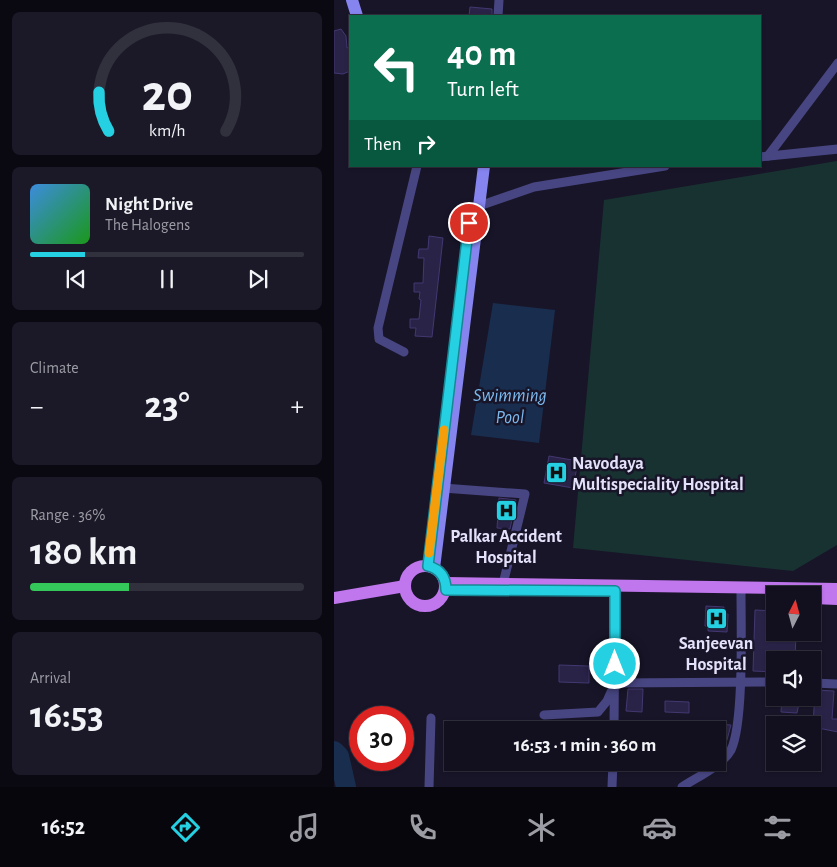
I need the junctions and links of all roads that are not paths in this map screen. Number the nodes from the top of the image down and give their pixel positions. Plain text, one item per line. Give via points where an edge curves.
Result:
1 (352, 0) edge
2 (499, 0) edge
3 (358, 15) edge
4 (498, 15) edge
5 (837, 63) edge
6 (837, 149) edge
7 (764, 156) edge
8 (418, 167) edge
9 (476, 167) edge
10 (484, 167) edge
11 (659, 167) edge
12 (479, 206) junction
13 (404, 352) dead end
14 (443, 488) junction
15 (431, 567) junction
16 (405, 586) junction
17 (446, 587) junction
18 (502, 587) junction
19 (837, 589) edge
20 (615, 591) junction
21 (741, 593) junction
22 (766, 594) edge
23 (334, 598) edge
24 (822, 598) edge
25 (837, 599) edge
26 (739, 682) junction
27 (766, 682) edge
28 (615, 683) junction
29 (821, 683) edge
30 (837, 684) edge
31 (544, 714) dead end
32 (431, 718) dead end
33 (614, 721) edge
34 (613, 771) edge
35 (429, 787) edge
36 (612, 787) edge
37 (682, 787) edge

1 - 3 street
2 - 4 street
5 - 7 street
6 - 7 street
8 - 13 street via 378,328 379,339
9 - 15 street
10 - 12 street
11 - 12 street via 534,187
12 - 14 street
14 - 15 street
14 - 18 street via 526,494
15 - 16 main road via 414,569
15 - 17 main road via 444,577
16 - 17 main road via 414,603 427,607 439,602
16 - 23 main road
17 - 18 main road
18 - 19 main road
18 - 20 main road
20 - 21 main road
20 - 28 street
21 - 22 main road
21 - 26 street
24 - 25 main road
26 - 27 street
26 - 28 street
26 - 37 street via 737,721 731,750 724,759
28 - 31 street via 607,702 598,712
28 - 33 street
29 - 30 street
32 - 35 street
34 - 36 street

